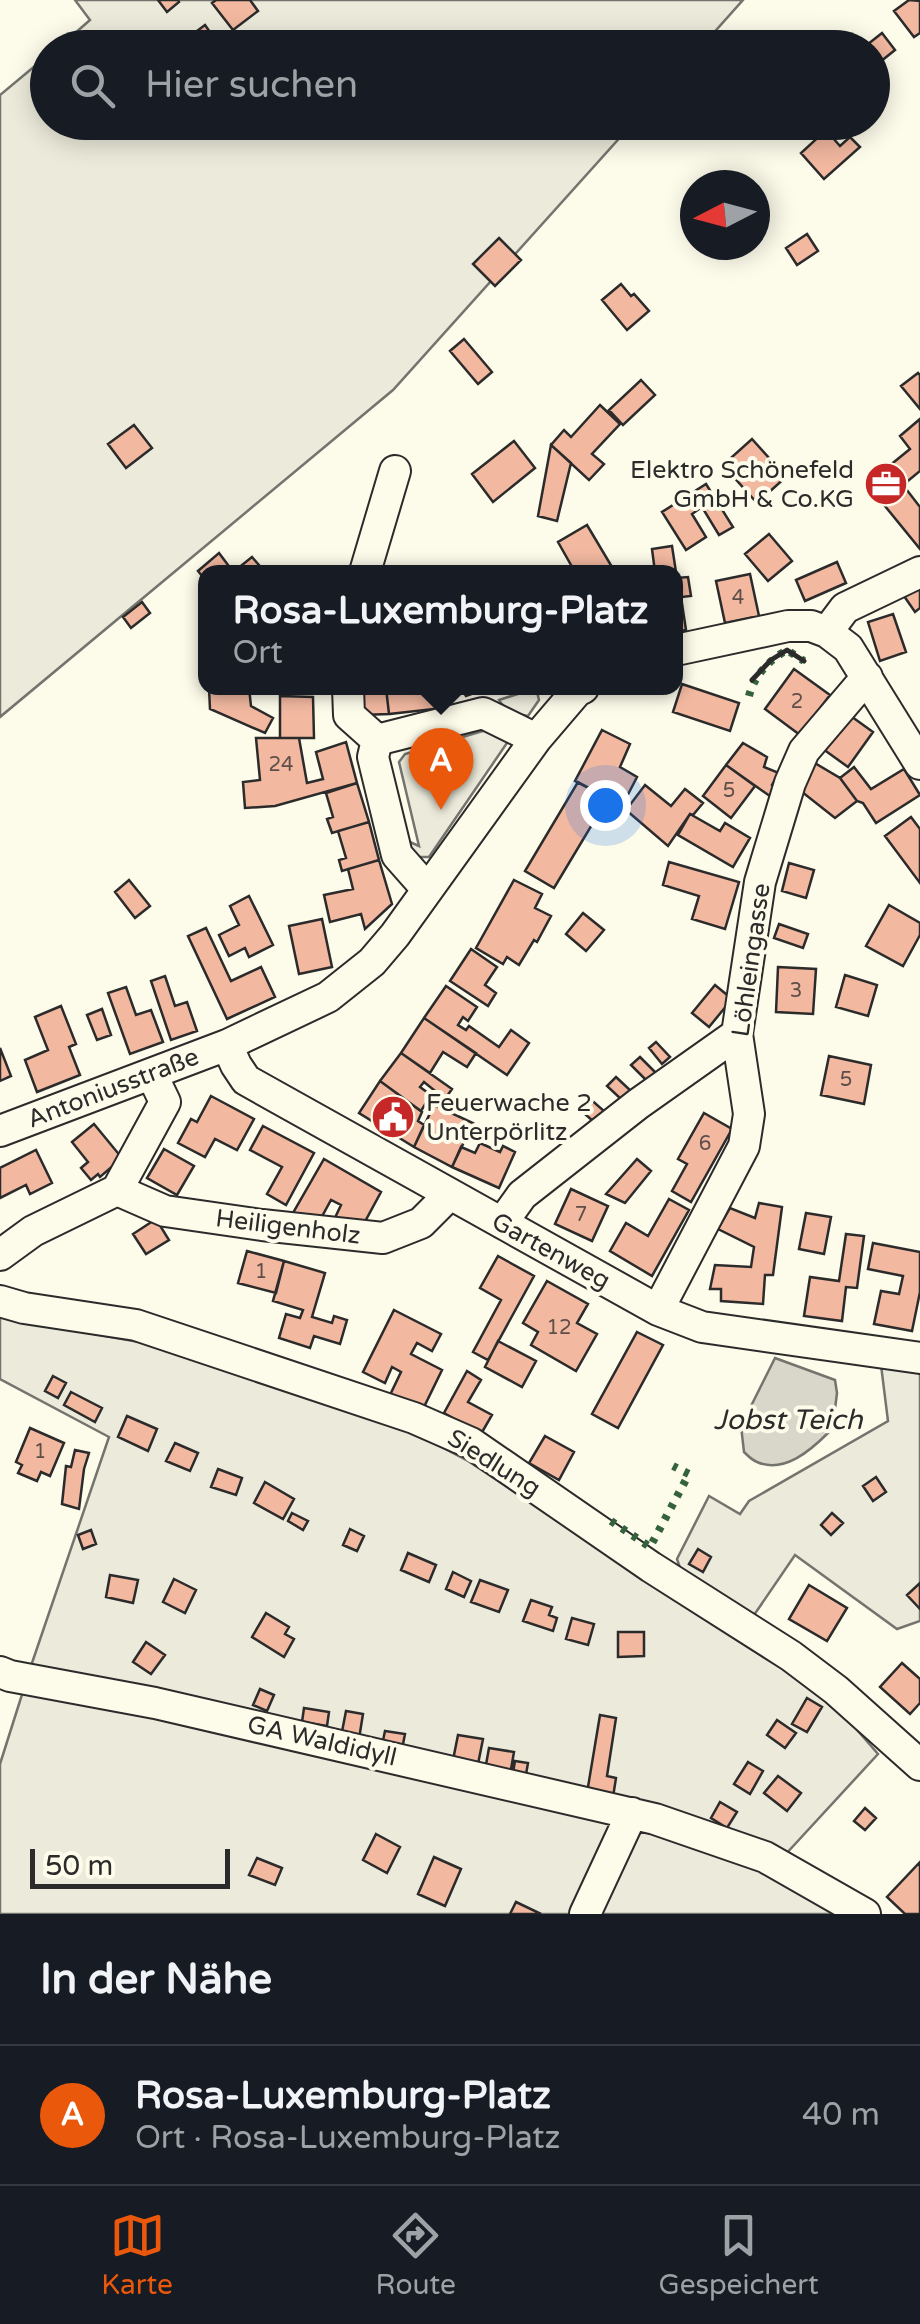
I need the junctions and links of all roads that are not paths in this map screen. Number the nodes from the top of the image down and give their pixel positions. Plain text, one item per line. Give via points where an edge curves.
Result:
1 (394, 471) dead end
2 (368, 565) edge
3 (920, 572) edge
4 (827, 632) junction
5 (683, 648) edge
6 (867, 678) junction
7 (348, 695) edge
8 (573, 695) edge
9 (536, 739) junction
10 (376, 740) junction
11 (920, 764) edge
12 (434, 880) junction
13 (736, 1034) junction
14 (227, 1046) junction
15 (152, 1075) junction
16 (0, 1131) edge
17 (116, 1190) junction
18 (450, 1194) junction
19 (502, 1223) junction
20 (0, 1255) edge
21 (0, 1301) edge
22 (658, 1310) junction
23 (920, 1358) edge
24 (5, 1674) edge
25 (920, 1765) edge
26 (632, 1813) junction
27 (585, 1914) edge
28 (865, 1914) edge

1 - 2 street
3 - 4 street via 845,608
4 - 5 street via 788,626
4 - 6 street via 848,648
6 - 11 street
6 - 13 street, Löhleingasse via 804,751 790,783 760,882
7 - 10 street via 349,714
8 - 9 street, Antoniusstraße
9 - 10 street via 483,713
9 - 12 street, Antoniusstraße
10 - 12 street via 372,757 397,855
12 - 14 street, Antoniusstraße via 352,980
13 - 19 street via 522,1195
13 - 22 street, Löhleingasse via 750,1114 744,1146
14 - 15 street, Antoniusstraße
14 - 18 street, Gartenweg via 246,1080
15 - 16 street, Antoniusstraße
15 - 17 street via 165,1102
17 - 18 street, Heiligenholz via 165,1211 383,1238 421,1224
17 - 20 street
18 - 19 street, Gartenweg
19 - 22 street, Gartenweg
21 - 25 street, Siedlung via 136,1325 470,1443 791,1656
22 - 23 street, Gartenweg via 702,1327
24 - 26 street, GA Waldidyll
26 - 27 street
26 - 28 street, GA Waldidyll via 765,1856

